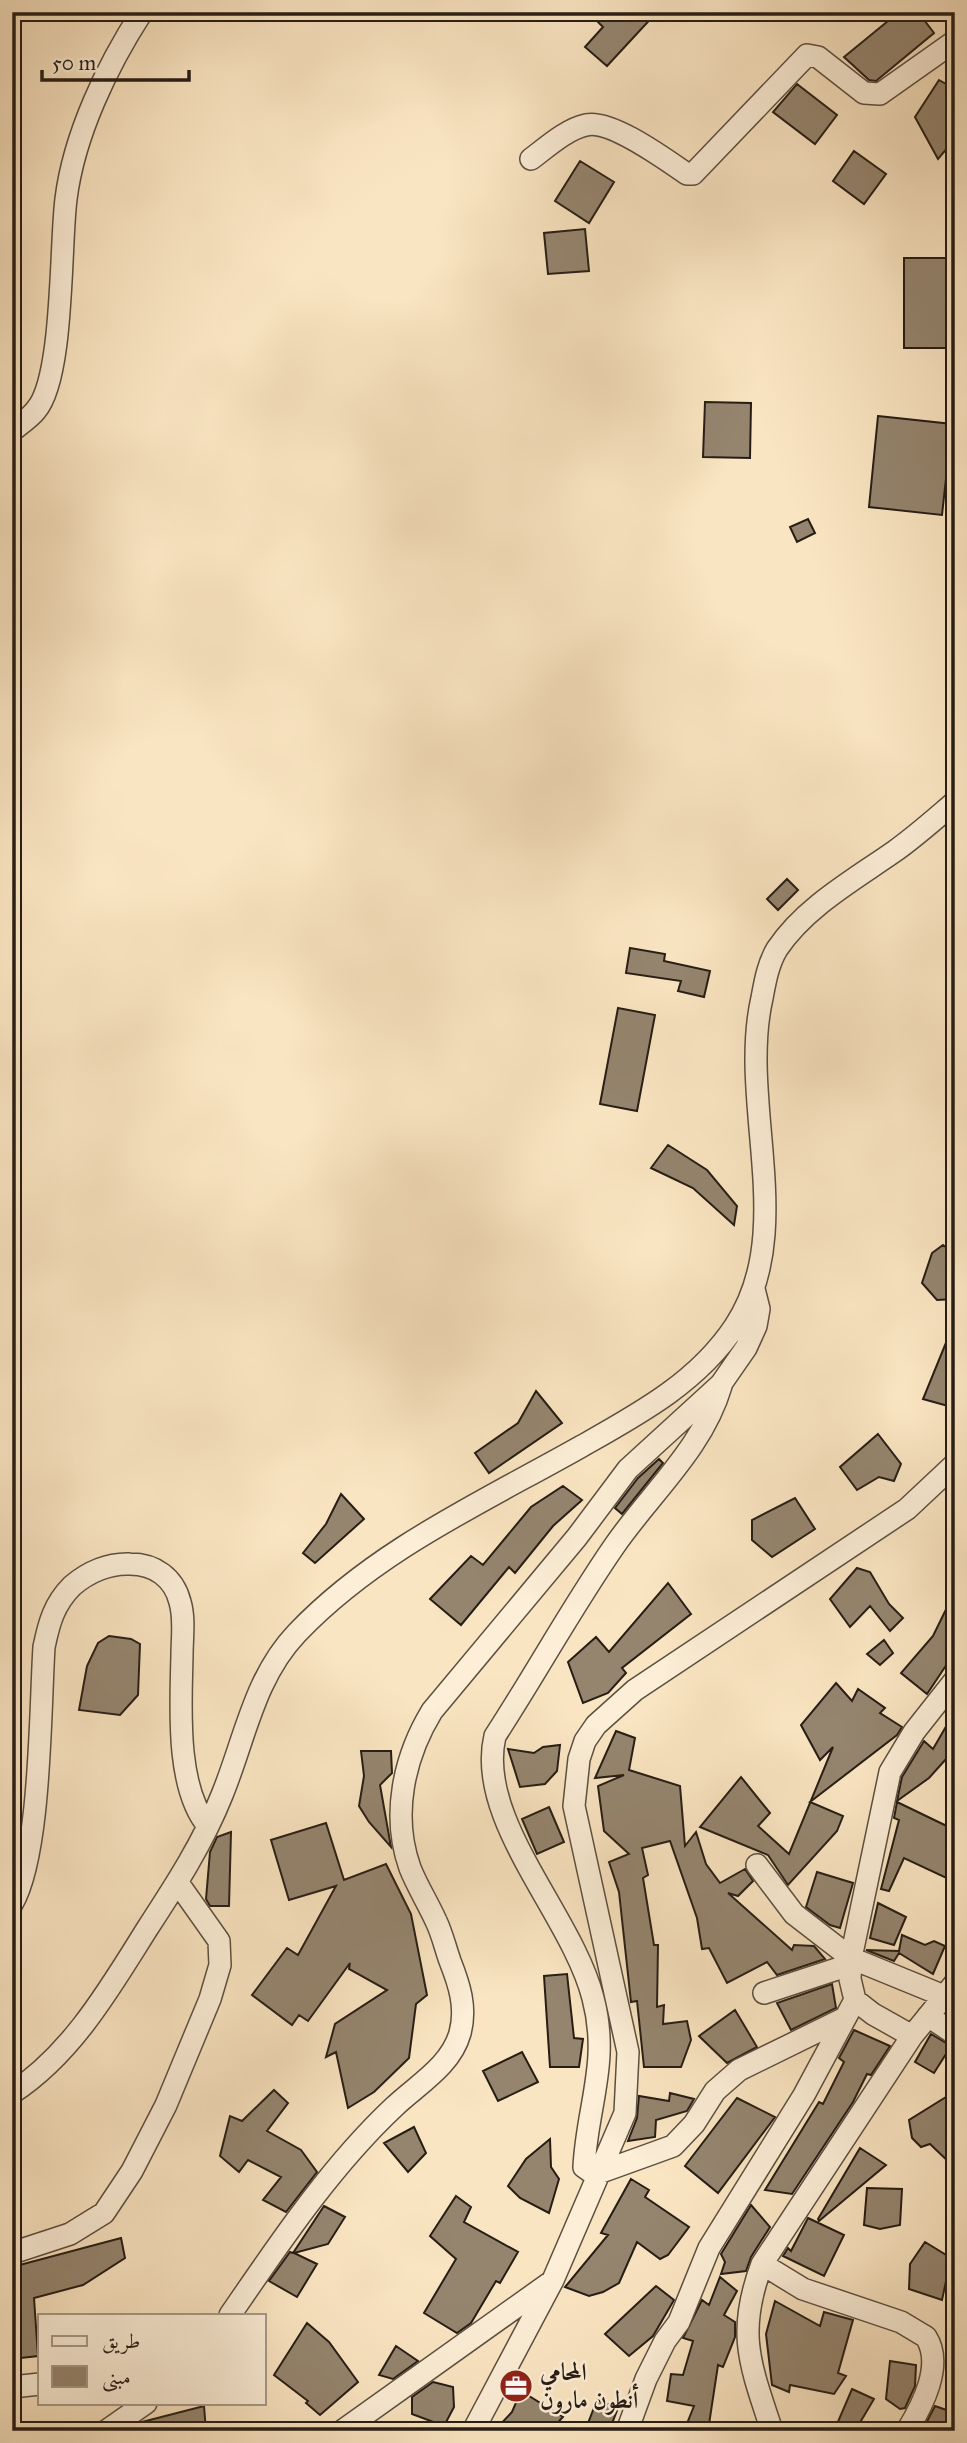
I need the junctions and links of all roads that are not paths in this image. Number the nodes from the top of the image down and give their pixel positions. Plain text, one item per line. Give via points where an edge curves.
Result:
1 (142, 12) edge
2 (955, 41) edge
3 (531, 159) dead end
4 (12, 431) edge
5 (955, 802) edge
6 (754, 1289) junction
7 (721, 1384) junction
8 (660, 1399) junction
9 (677, 1423) junction
10 (955, 1464) edge
11 (955, 1679) edge
12 (208, 1826) junction
13 (757, 1865) dead end
14 (178, 1883) junction
15 (12, 1904) edge
16 (850, 1961) junction
17 (950, 1989) edge
18 (764, 1993) dead end
19 (850, 2009) junction
20 (928, 2016) junction
21 (955, 2034) edge
22 (912, 2036) junction
23 (12, 2093) edge
24 (601, 2172) junction
25 (12, 2253) edge
26 (762, 2264) junction
27 (553, 2280) junction
28 (230, 2314) edge
29 (38, 2384) edge
30 (12, 2387) edge
31 (145, 2404) edge
32 (631, 2428) edge
33 (106, 2431) edge
34 (342, 2431) edge
35 (473, 2431) edge
36 (772, 2431) edge
37 (907, 2431) edge

1 - 4 street via 113,56 84,130 66,198 59,313 49,383 38,409
2 - 3 street via 880,94 872,95 818,57 807,55 693,174 595,124 575,129
5 - 6 street via 836,892 775,953 757,1021 754,1054 765,1207
6 - 7 street via 759,1309 755,1326
6 - 8 street via 723,1342 701,1367
7 - 9 street
7 - 24 street via 710,1420 633,1519 573,1609 495,1736 490,1756 493,1782 510,1832 582,1960 594,2000 599,2068 584,2164 587,2171
8 - 9 street
8 - 12 street via 351,1581 296,1633 268,1673
9 - 28 street via 628,1469 422,1726 410,1750 403,1782 406,1843 410,1866 460,1987 460,2033 443,2063 394,2107 340,2167
10 - 24 street via 897,1516 635,1690 584,1741 574,1806 628,2052 625,2113
11 - 16 street via 892,1763
12 - 14 street
12 - 15 street via 188,1782 183,1747 183,1618 175,1590 163,1574 141,1564 114,1565 88,1574 65,1594 48,1624 26,1875
13 - 16 street via 794,1914
14 - 23 street via 126,1965 60,2054
14 - 25 street via 219,1941 220,1965 166,2105 132,2172 104,2213 70,2234
16 - 17 street
16 - 18 street
16 - 19 street
17 - 20 street
19 - 22 street via 873,2014
19 - 24 street via 739,2070 715,2091 673,2146
19 - 32 street via 804,2095 709,2248 679,2322 646,2379
20 - 21 street
20 - 22 street
22 - 26 street
24 - 27 street
26 - 36 street via 750,2300 746,2334
26 - 37 street via 803,2290 901,2322 926,2337 933,2362 928,2388
27 - 34 street
27 - 35 street
29 - 30 street
31 - 33 street

